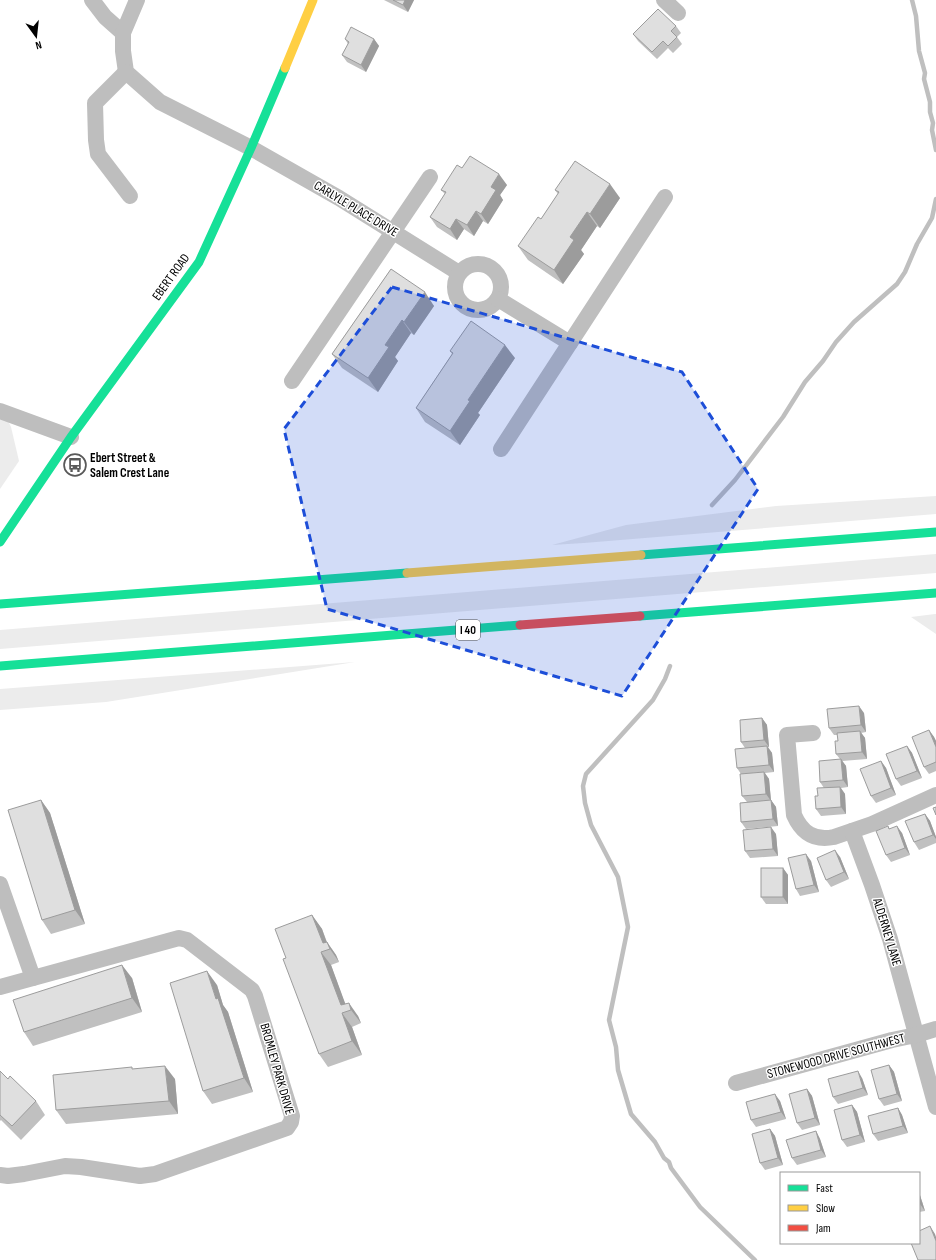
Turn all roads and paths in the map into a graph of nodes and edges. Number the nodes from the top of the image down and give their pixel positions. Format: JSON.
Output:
{"nodes":[{"id":1,"x":92,"y":0,"type":"edge"},
{"id":2,"x":137,"y":0,"type":"edge"},
{"id":3,"x":313,"y":0,"type":"edge"},
{"id":4,"x":664,"y":0,"type":"edge"},
{"id":5,"x":678,"y":12,"type":"dead end"},
{"id":6,"x":124,"y":33,"type":"junction"},
{"id":7,"x":126,"y":72,"type":"junction"},
{"id":8,"x":251,"y":148,"type":"junction"},
{"id":9,"x":430,"y":176,"type":"dead end"},
{"id":10,"x":130,"y":196,"type":"dead end"},
{"id":11,"x":665,"y":197,"type":"dead end"},
{"id":12,"x":393,"y":232,"type":"junction"},
{"id":13,"x":460,"y":273,"type":"junction"},
{"id":14,"x":498,"y":298,"type":"junction"},
{"id":15,"x":570,"y":343,"type":"junction"},
{"id":16,"x":292,"y":381,"type":"dead end"},
{"id":17,"x":0,"y":411,"type":"edge"},
{"id":18,"x":71,"y":437,"type":"junction"},
{"id":19,"x":502,"y":449,"type":"dead end"},
{"id":20,"x":936,"y":532,"type":"edge"},
{"id":21,"x":0,"y":542,"type":"edge"},
{"id":22,"x":936,"y":593,"type":"edge"},
{"id":23,"x":0,"y":604,"type":"edge"},
{"id":24,"x":0,"y":666,"type":"edge"},
{"id":25,"x":813,"y":733,"type":"dead end"},
{"id":26,"x":936,"y":795,"type":"edge"},
{"id":27,"x":852,"y":831,"type":"junction"},
{"id":28,"x":0,"y":884,"type":"edge"},
{"id":29,"x":33,"y":978,"type":"junction"},
{"id":30,"x":0,"y":987,"type":"edge"},
{"id":31,"x":936,"y":1029,"type":"edge"},
{"id":32,"x":916,"y":1035,"type":"junction"},
{"id":33,"x":736,"y":1083,"type":"dead end"},
{"id":34,"x":936,"y":1107,"type":"edge"},
{"id":35,"x":0,"y":1175,"type":"edge"}],
"edges":[{"from":1,"to":6,"type":"street"},
{"from":2,"to":6,"type":"street"},
{"from":3,"to":8,"type":"main road","name":"EBERT ROAD"},
{"from":4,"to":5,"type":"street"},
{"from":6,"to":7,"type":"street"},
{"from":7,"to":8,"type":"street","name":"CARLYLE PLACE DRIVE"},
{"from":7,"to":10,"type":"street"},
{"from":8,"to":12,"type":"street","name":"CARLYLE PLACE DRIVE"},
{"from":8,"to":18,"type":"main road","name":"EBERT ROAD"},
{"from":9,"to":12,"type":"street"},
{"from":11,"to":15,"type":"street"},
{"from":12,"to":13,"type":"street","name":"CARLYLE PLACE DRIVE"},
{"from":12,"to":16,"type":"street"},
{"from":13,"to":14,"type":"street"},
{"from":13,"to":14,"type":"street"},
{"from":14,"to":15,"type":"street"},
{"from":15,"to":19,"type":"street"},
{"from":17,"to":18,"type":"street"},
{"from":18,"to":21,"type":"main road","name":"EBERT ROAD"},
{"from":20,"to":23,"type":"main road"},
{"from":22,"to":24,"type":"main road","number":"I 40"},
{"from":25,"to":27,"type":"street"},
{"from":26,"to":27,"type":"street"},
{"from":27,"to":32,"type":"street","name":"ALDERNEY LANE"},
{"from":28,"to":29,"type":"street"},
{"from":29,"to":30,"type":"street","name":"BROMLEY PARK DRIVE"},
{"from":29,"to":35,"type":"street","name":"BROMLEY PARK DRIVE"},
{"from":31,"to":32,"type":"street","name":"STONEWOOD DRIVE SOUTHWEST"},
{"from":32,"to":33,"type":"street","name":"STONEWOOD DRIVE SOUTHWEST"},
{"from":32,"to":34,"type":"street","name":"ALDERNEY LANE"}]}
